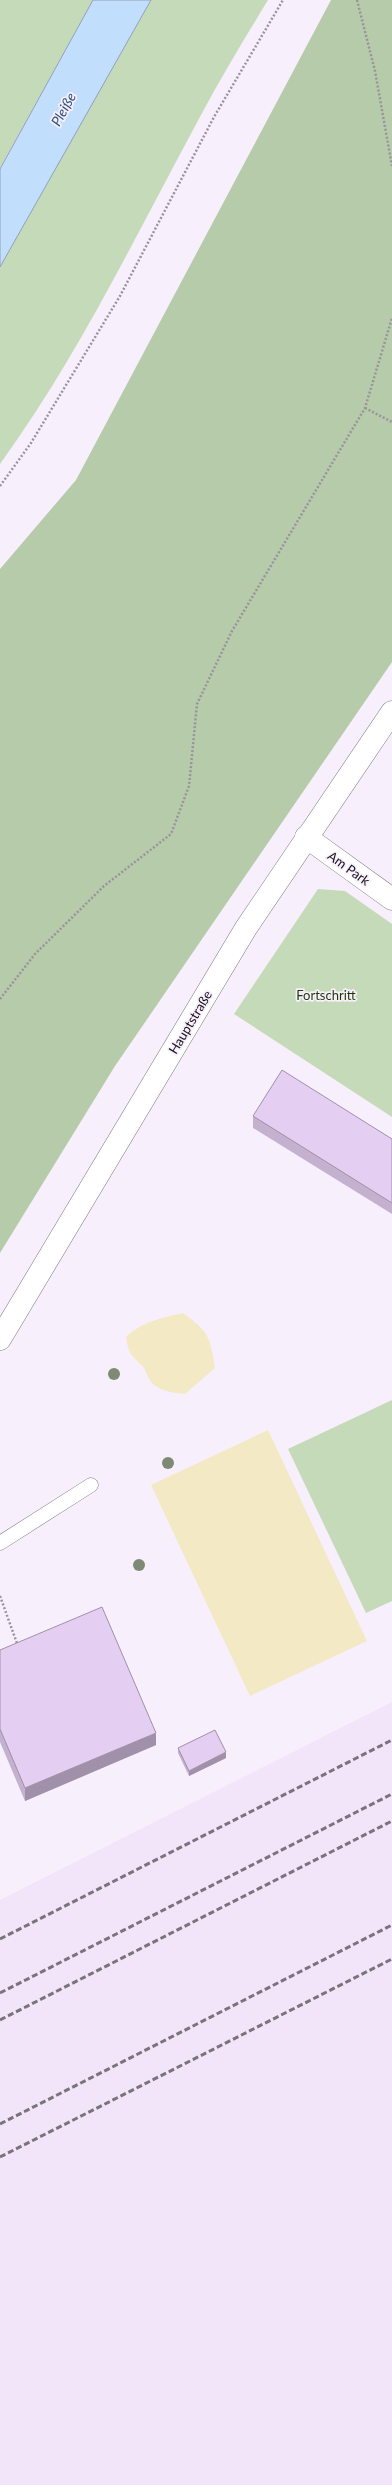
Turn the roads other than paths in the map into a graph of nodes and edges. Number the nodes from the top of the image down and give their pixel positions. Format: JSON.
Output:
{"nodes":[{"id":1,"x":392,"y":712,"type":"edge"},
{"id":2,"x":306,"y":837,"type":"junction"},
{"id":3,"x":392,"y":899,"type":"edge"},
{"id":4,"x":0,"y":1339,"type":"edge"},
{"id":5,"x":91,"y":1484,"type":"dead end"},
{"id":6,"x":0,"y":1543,"type":"edge"}],
"edges":[{"from":1,"to":2,"type":"main road","name":"Hauptstraße"},
{"from":2,"to":3,"type":"main road","name":"Am Park"},
{"from":2,"to":4,"type":"main road","name":"Hauptstraße"},
{"from":5,"to":6,"type":"lane"}]}
